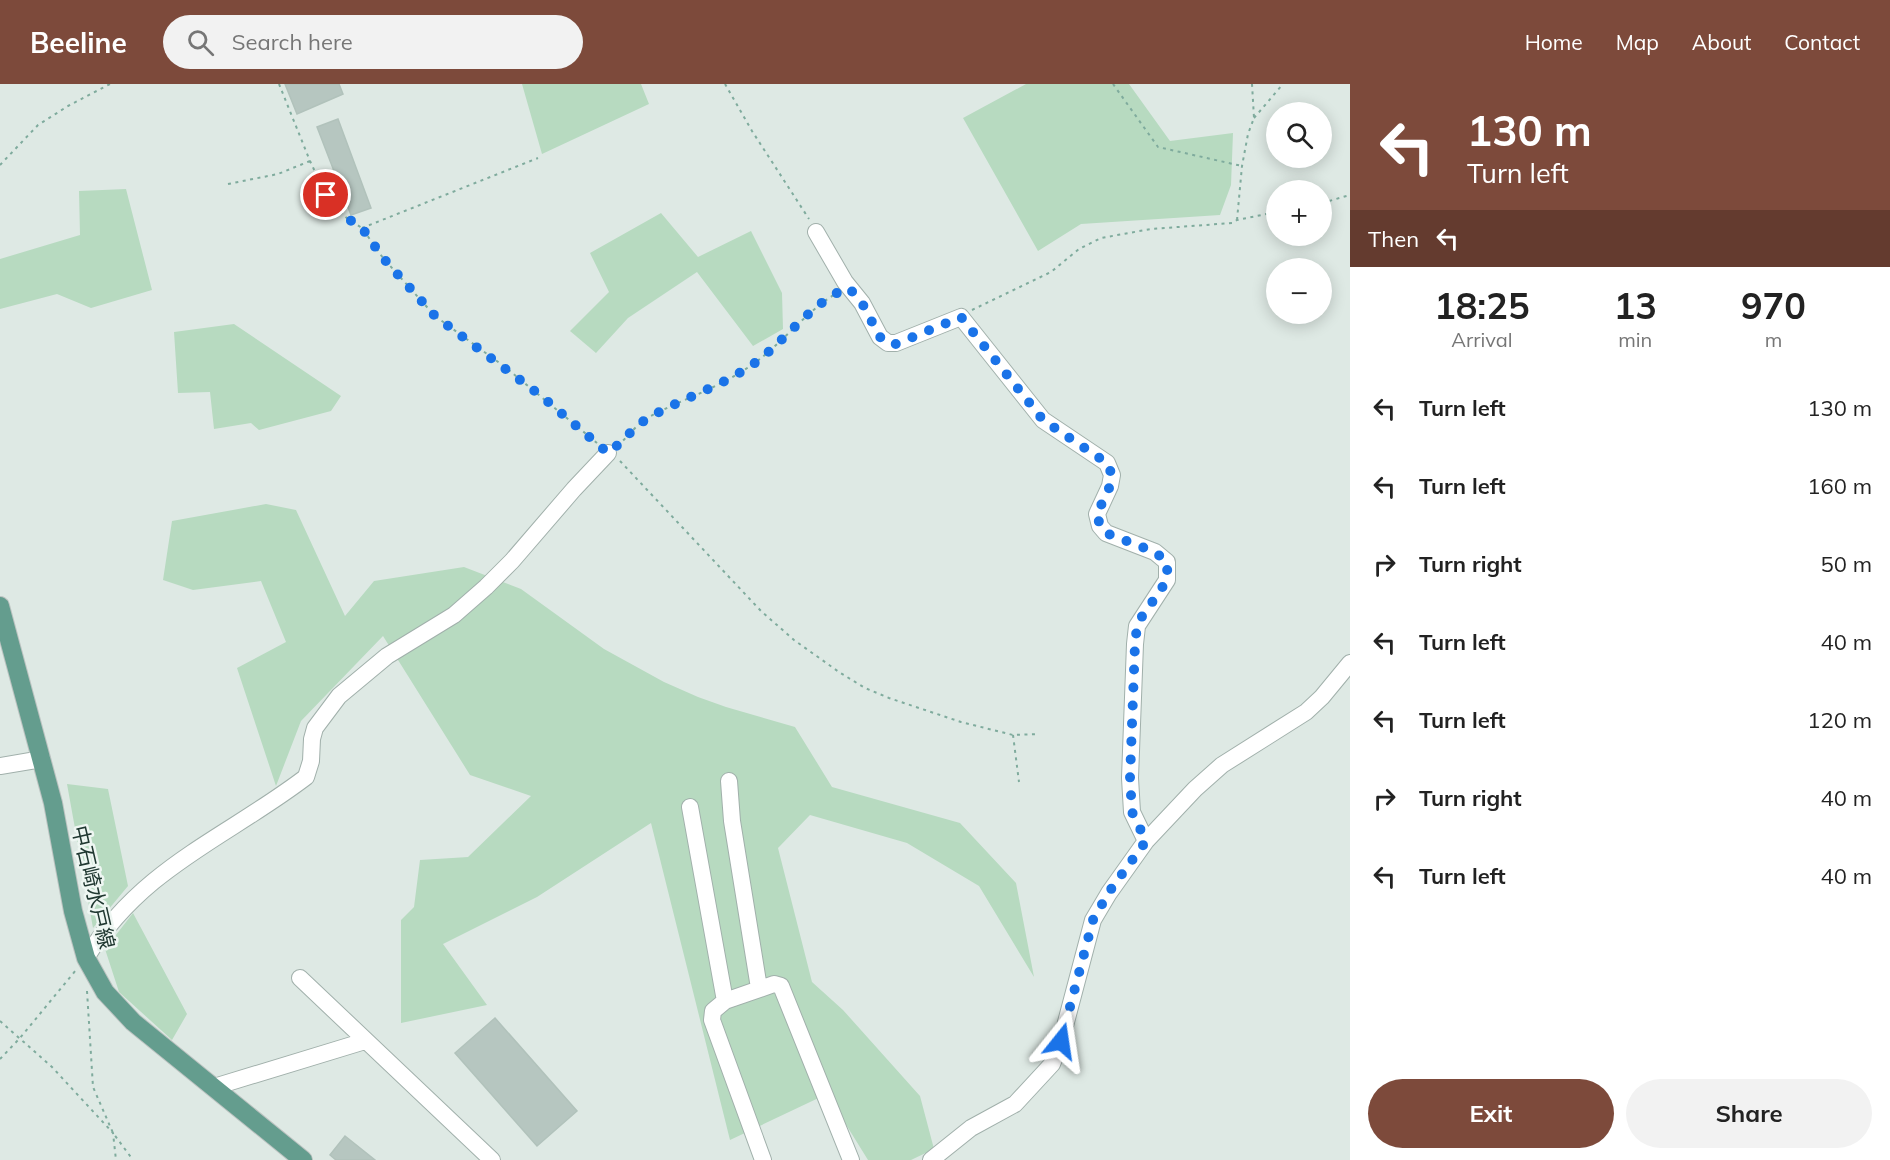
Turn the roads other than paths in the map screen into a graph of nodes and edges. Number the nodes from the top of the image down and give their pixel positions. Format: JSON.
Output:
{"nodes":[{"id":1,"x":816,"y":232,"type":"road end"},
{"id":2,"x":608,"y":453,"type":"road end"},
{"id":3,"x":0,"y":606,"type":"edge"},
{"id":4,"x":1350,"y":663,"type":"edge"},
{"id":5,"x":42,"y":759,"type":"junction"},
{"id":6,"x":0,"y":766,"type":"edge"},
{"id":7,"x":729,"y":781,"type":"dead end"},
{"id":8,"x":690,"y":807,"type":"dead end"},
{"id":9,"x":1146,"y":841,"type":"junction"},
{"id":10,"x":90,"y":965,"type":"junction"},
{"id":11,"x":300,"y":978,"type":"dead end"},
{"id":12,"x":759,"y":988,"type":"junction"},
{"id":13,"x":725,"y":1000,"type":"junction"},
{"id":14,"x":365,"y":1041,"type":"junction"},
{"id":15,"x":214,"y":1087,"type":"junction"},
{"id":16,"x":303,"y":1160,"type":"edge"},
{"id":17,"x":492,"y":1160,"type":"edge"},
{"id":18,"x":763,"y":1160,"type":"edge"},
{"id":19,"x":851,"y":1160,"type":"edge"},
{"id":20,"x":931,"y":1160,"type":"edge"}],
"edges":[{"from":1,"to":9,"type":"street"},
{"from":2,"to":10,"type":"street"},
{"from":3,"to":5,"type":"main road","name":"中石崎水戸線"},
{"from":4,"to":9,"type":"street"},
{"from":5,"to":6,"type":"street"},
{"from":5,"to":10,"type":"main road","name":"中石崎水戸線"},
{"from":7,"to":12,"type":"street"},
{"from":8,"to":13,"type":"street"},
{"from":9,"to":20,"type":"street"},
{"from":10,"to":15,"type":"main road","name":"中石崎水戸線"},
{"from":11,"to":14,"type":"street"},
{"from":12,"to":13,"type":"street"},
{"from":12,"to":19,"type":"street"},
{"from":13,"to":18,"type":"street"},
{"from":14,"to":15,"type":"street"},
{"from":14,"to":17,"type":"street"},
{"from":15,"to":16,"type":"main road","name":"中石崎水戸線"}]}
